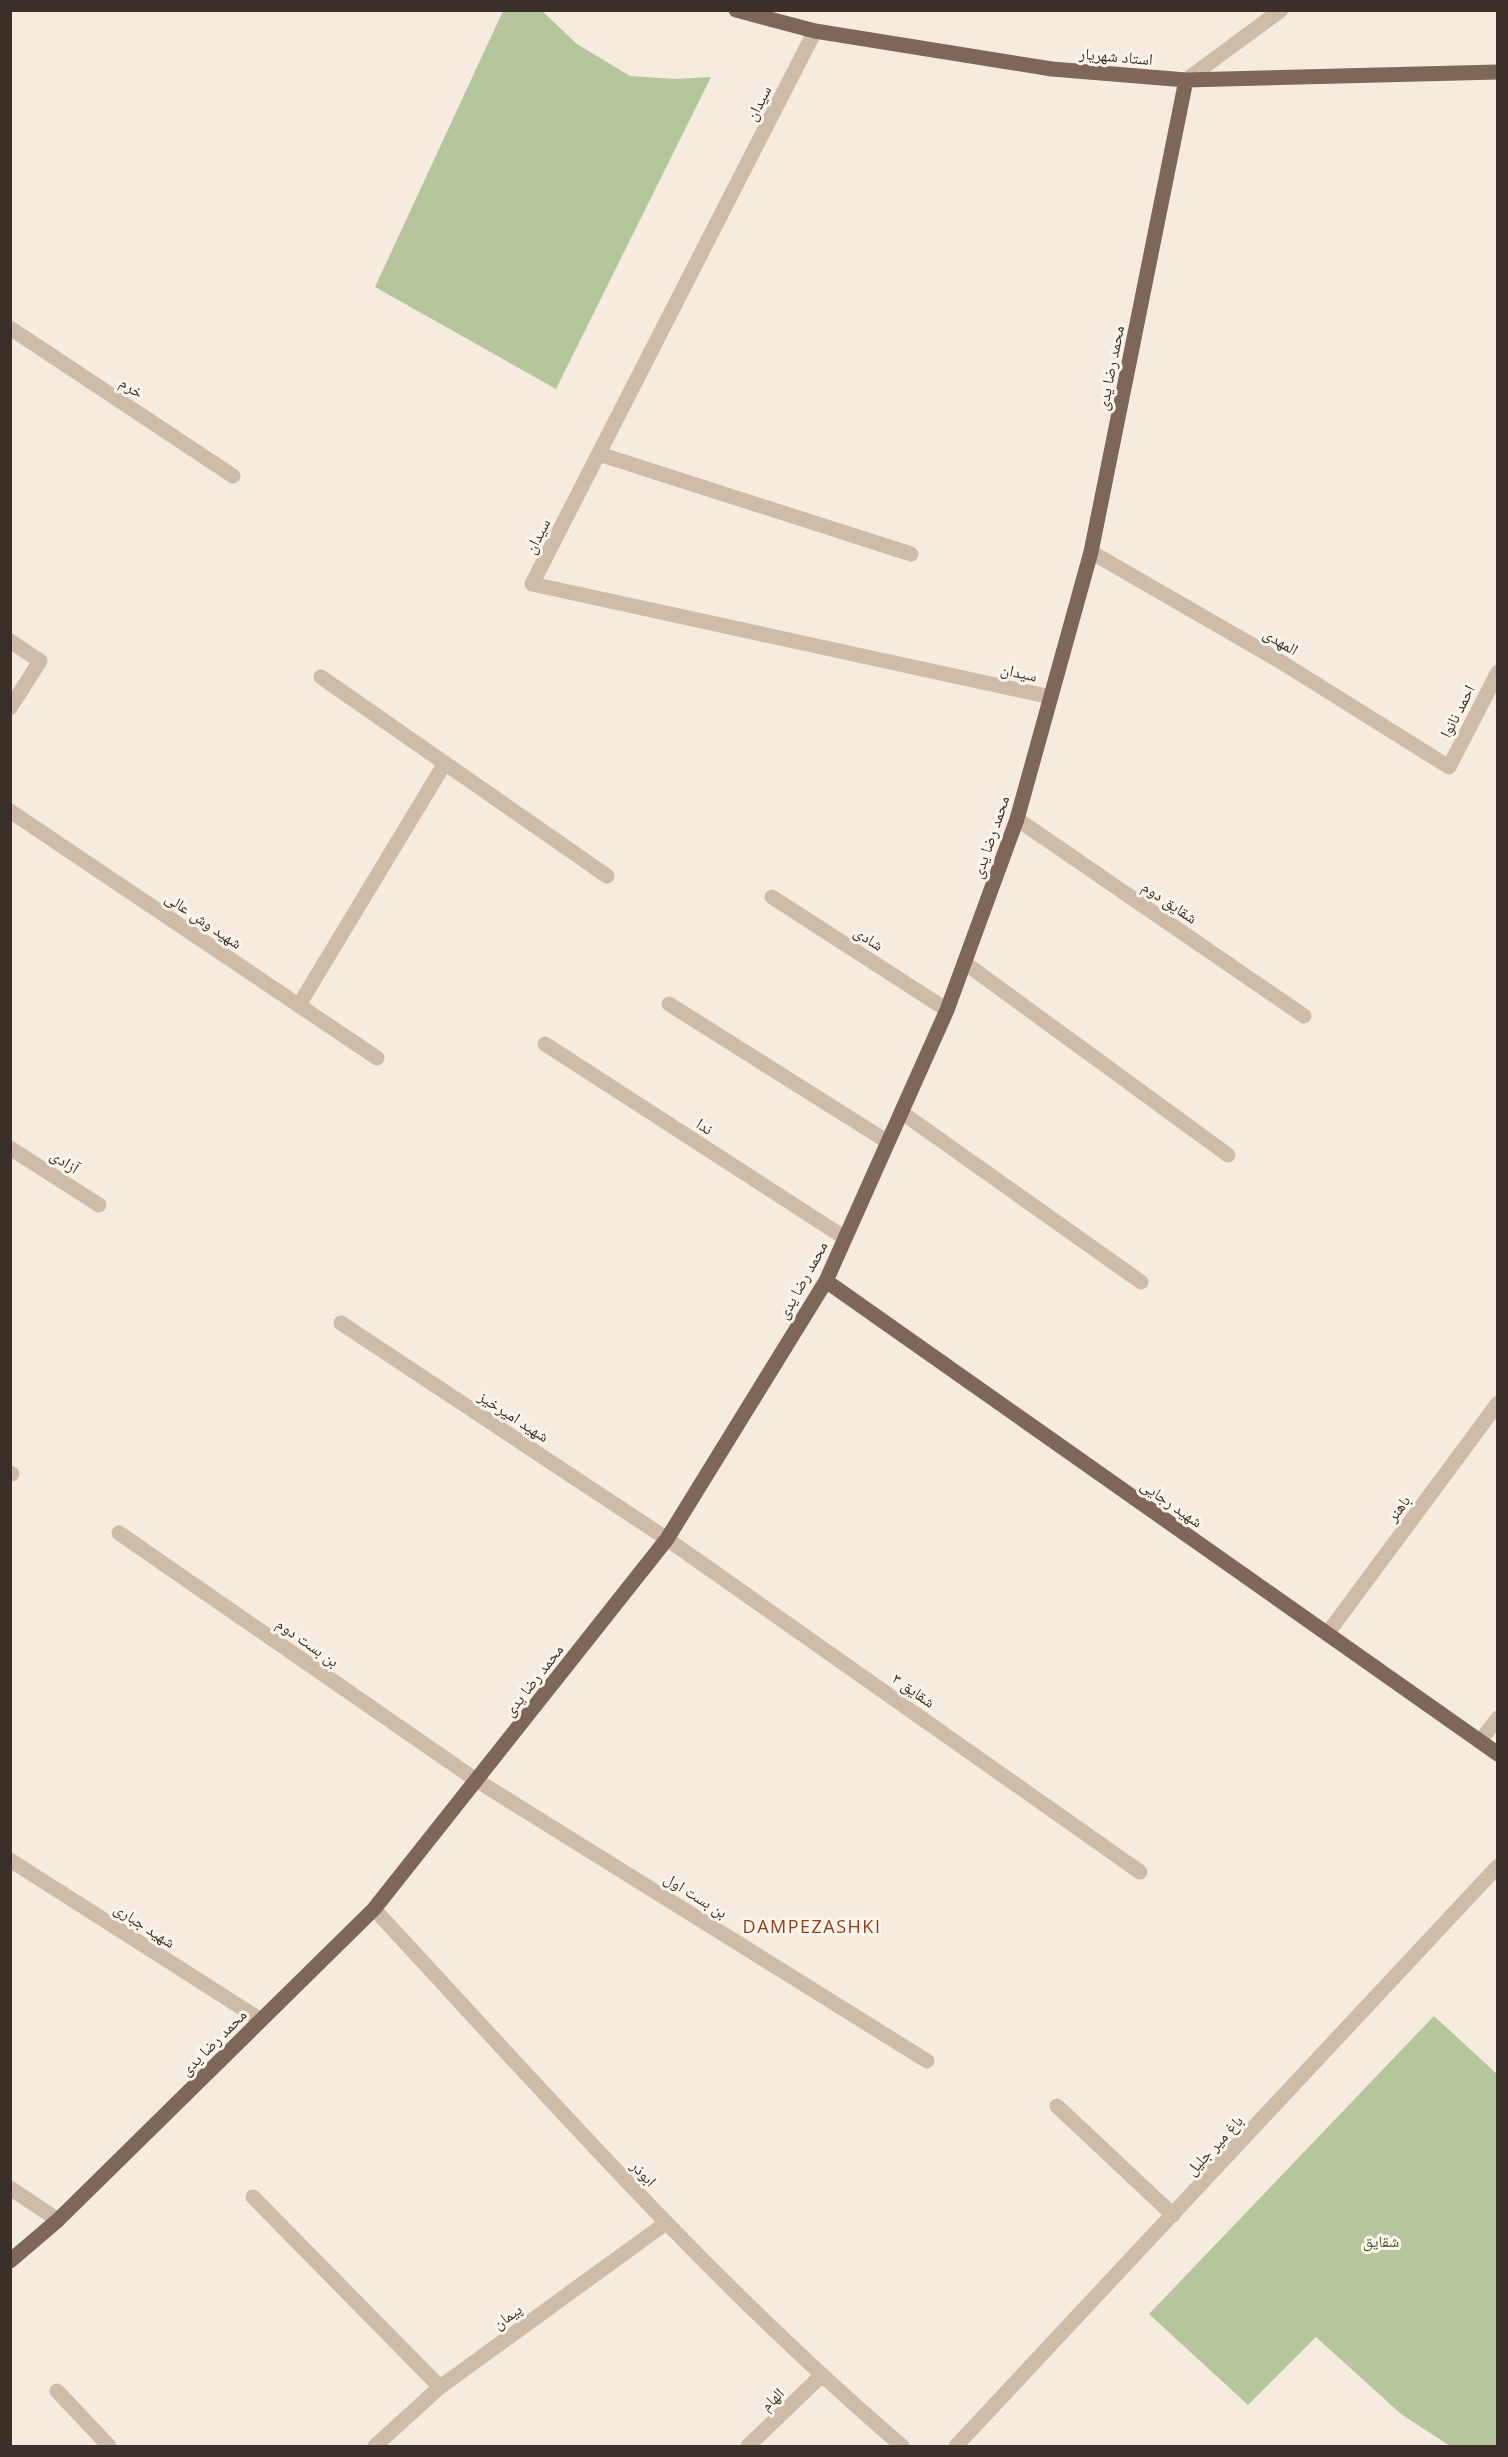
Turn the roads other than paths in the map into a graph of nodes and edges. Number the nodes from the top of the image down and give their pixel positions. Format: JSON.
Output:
{"nodes":[{"id":1,"x":736,"y":10,"type":"edge"},
{"id":2,"x":1281,"y":10,"type":"edge"},
{"id":3,"x":815,"y":31,"type":"junction"},
{"id":4,"x":1497,"y":72,"type":"edge"},
{"id":5,"x":1186,"y":80,"type":"junction"},
{"id":6,"x":10,"y":328,"type":"edge"},
{"id":7,"x":598,"y":454,"type":"junction"},
{"id":8,"x":233,"y":476,"type":"dead end"},
{"id":9,"x":1091,"y":552,"type":"junction"},
{"id":10,"x":911,"y":554,"type":"dead end"},
{"id":11,"x":10,"y":641,"type":"edge"},
{"id":12,"x":1497,"y":672,"type":"edge"},
{"id":13,"x":321,"y":677,"type":"dead end"},
{"id":14,"x":1051,"y":697,"type":"junction"},
{"id":15,"x":10,"y":708,"type":"edge"},
{"id":16,"x":445,"y":763,"type":"junction"},
{"id":17,"x":1449,"y":767,"type":"joint"},
{"id":18,"x":10,"y":811,"type":"edge"},
{"id":19,"x":1017,"y":819,"type":"junction"},
{"id":20,"x":607,"y":876,"type":"dead end"},
{"id":21,"x":772,"y":897,"type":"dead end"},
{"id":22,"x":965,"y":963,"type":"junction"},
{"id":23,"x":669,"y":1004,"type":"dead end"},
{"id":24,"x":299,"y":1005,"type":"junction"},
{"id":25,"x":947,"y":1010,"type":"junction"},
{"id":26,"x":1304,"y":1016,"type":"dead end"},
{"id":27,"x":544,"y":1044,"type":"dead end"},
{"id":28,"x":377,"y":1058,"type":"dead end"},
{"id":29,"x":902,"y":1112,"type":"junction"},
{"id":30,"x":888,"y":1142,"type":"junction"},
{"id":31,"x":10,"y":1148,"type":"edge"},
{"id":32,"x":1228,"y":1155,"type":"dead end"},
{"id":33,"x":99,"y":1205,"type":"dead end"},
{"id":34,"x":845,"y":1238,"type":"junction"},
{"id":35,"x":826,"y":1281,"type":"junction"},
{"id":36,"x":1141,"y":1282,"type":"dead end"},
{"id":37,"x":341,"y":1323,"type":"dead end"},
{"id":38,"x":1497,"y":1403,"type":"edge"},
{"id":39,"x":119,"y":1533,"type":"dead end"},
{"id":40,"x":668,"y":1539,"type":"junction"},
{"id":41,"x":1327,"y":1634,"type":"junction"},
{"id":42,"x":1497,"y":1718,"type":"edge"},
{"id":43,"x":1480,"y":1742,"type":"junction"},
{"id":44,"x":1497,"y":1754,"type":"edge"},
{"id":45,"x":476,"y":1780,"type":"junction"},
{"id":46,"x":10,"y":1860,"type":"edge"},
{"id":47,"x":1497,"y":1866,"type":"edge"},
{"id":48,"x":1140,"y":1872,"type":"dead end"},
{"id":49,"x":374,"y":1909,"type":"junction"},
{"id":50,"x":261,"y":2020,"type":"junction"},
{"id":51,"x":927,"y":2061,"type":"dead end"},
{"id":52,"x":1056,"y":2106,"type":"dead end"},
{"id":53,"x":10,"y":2188,"type":"edge"},
{"id":54,"x":253,"y":2197,"type":"dead end"},
{"id":55,"x":1173,"y":2215,"type":"junction"},
{"id":56,"x":58,"y":2220,"type":"junction"},
{"id":57,"x":666,"y":2223,"type":"junction"},
{"id":58,"x":10,"y":2261,"type":"edge"},
{"id":59,"x":820,"y":2377,"type":"junction"},
{"id":60,"x":440,"y":2387,"type":"junction"},
{"id":61,"x":57,"y":2391,"type":"dead end"},
{"id":62,"x":109,"y":2446,"type":"edge"},
{"id":63,"x":375,"y":2446,"type":"edge"},
{"id":64,"x":748,"y":2446,"type":"edge"},
{"id":65,"x":902,"y":2446,"type":"edge"},
{"id":66,"x":956,"y":2446,"type":"edge"}],
"edges":[{"from":1,"to":3,"type":"main road","name":"استاد شهریار"},
{"from":2,"to":5,"type":"street"},
{"from":3,"to":5,"type":"main road","name":"استاد شهریار"},
{"from":3,"to":7,"type":"street","name":"سیدان"},
{"from":4,"to":5,"type":"main road","name":"استاد شهریار"},
{"from":5,"to":9,"type":"main road","name":"محمد رضا یدی"},
{"from":6,"to":8,"type":"street","name":"خرم"},
{"from":7,"to":10,"type":"street"},
{"from":7,"to":14,"type":"street","name":"سیدان"},
{"from":9,"to":14,"type":"main road","name":"محمد رضا یدی"},
{"from":9,"to":17,"type":"street","name":"المهدی"},
{"from":11,"to":15,"type":"street"},
{"from":12,"to":17,"type":"street","name":"احمد نانوا"},
{"from":13,"to":16,"type":"street"},
{"from":14,"to":19,"type":"main road","name":"محمد رضا یدی"},
{"from":16,"to":20,"type":"street"},
{"from":16,"to":24,"type":"street"},
{"from":18,"to":24,"type":"street","name":"شهید وش عالی"},
{"from":19,"to":22,"type":"main road","name":"محمد رضا یدی"},
{"from":19,"to":26,"type":"street","name":"شقایق دوم"},
{"from":21,"to":25,"type":"street","name":"شادی"},
{"from":22,"to":25,"type":"main road","name":"محمد رضا یدی"},
{"from":22,"to":32,"type":"street"},
{"from":23,"to":30,"type":"street"},
{"from":24,"to":28,"type":"street","name":"شهید وش عالی"},
{"from":25,"to":29,"type":"main road","name":"محمد رضا یدی"},
{"from":27,"to":34,"type":"street","name":"ندا"},
{"from":29,"to":30,"type":"main road","name":"محمد رضا یدی"},
{"from":29,"to":36,"type":"street"},
{"from":30,"to":34,"type":"main road","name":"محمد رضا یدی"},
{"from":31,"to":33,"type":"street","name":"آزادی"},
{"from":34,"to":35,"type":"main road","name":"محمد رضا یدی"},
{"from":35,"to":40,"type":"main road","name":"محمد رضا یدی"},
{"from":35,"to":41,"type":"main road","name":"شهید رجایی"},
{"from":37,"to":40,"type":"street","name":"شهید امیرخیز"},
{"from":38,"to":41,"type":"street","name":"باهنر"},
{"from":39,"to":45,"type":"street","name":"بن بست دوم"},
{"from":40,"to":45,"type":"main road","name":"محمد رضا یدی"},
{"from":40,"to":48,"type":"street","name":"شقایق ۳"},
{"from":41,"to":43,"type":"main road","name":"شهید رجایی"},
{"from":42,"to":43,"type":"street"},
{"from":43,"to":44,"type":"main road","name":"شهید رجایی"},
{"from":45,"to":49,"type":"main road","name":"محمد رضا یدی"},
{"from":45,"to":51,"type":"street","name":"بن بست اول"},
{"from":46,"to":50,"type":"street","name":"شهید جباری"},
{"from":47,"to":55,"type":"street","name":"باغ میر جلیل"},
{"from":49,"to":50,"type":"main road","name":"محمد رضا یدی"},
{"from":49,"to":57,"type":"street","name":"ابوذر"},
{"from":50,"to":56,"type":"main road","name":"محمد رضا یدی"},
{"from":52,"to":55,"type":"street"},
{"from":53,"to":56,"type":"street"},
{"from":54,"to":60,"type":"street"},
{"from":55,"to":66,"type":"street","name":"باغ میر جلیل"},
{"from":56,"to":58,"type":"main road","name":"محمد رضا یدی"},
{"from":57,"to":59,"type":"street","name":"ابوذر"},
{"from":57,"to":60,"type":"street","name":"پیمان"},
{"from":59,"to":64,"type":"street","name":"الهام"},
{"from":59,"to":65,"type":"street","name":"ابوذر"},
{"from":60,"to":63,"type":"street","name":"پیمان"},
{"from":61,"to":62,"type":"street"}]}
